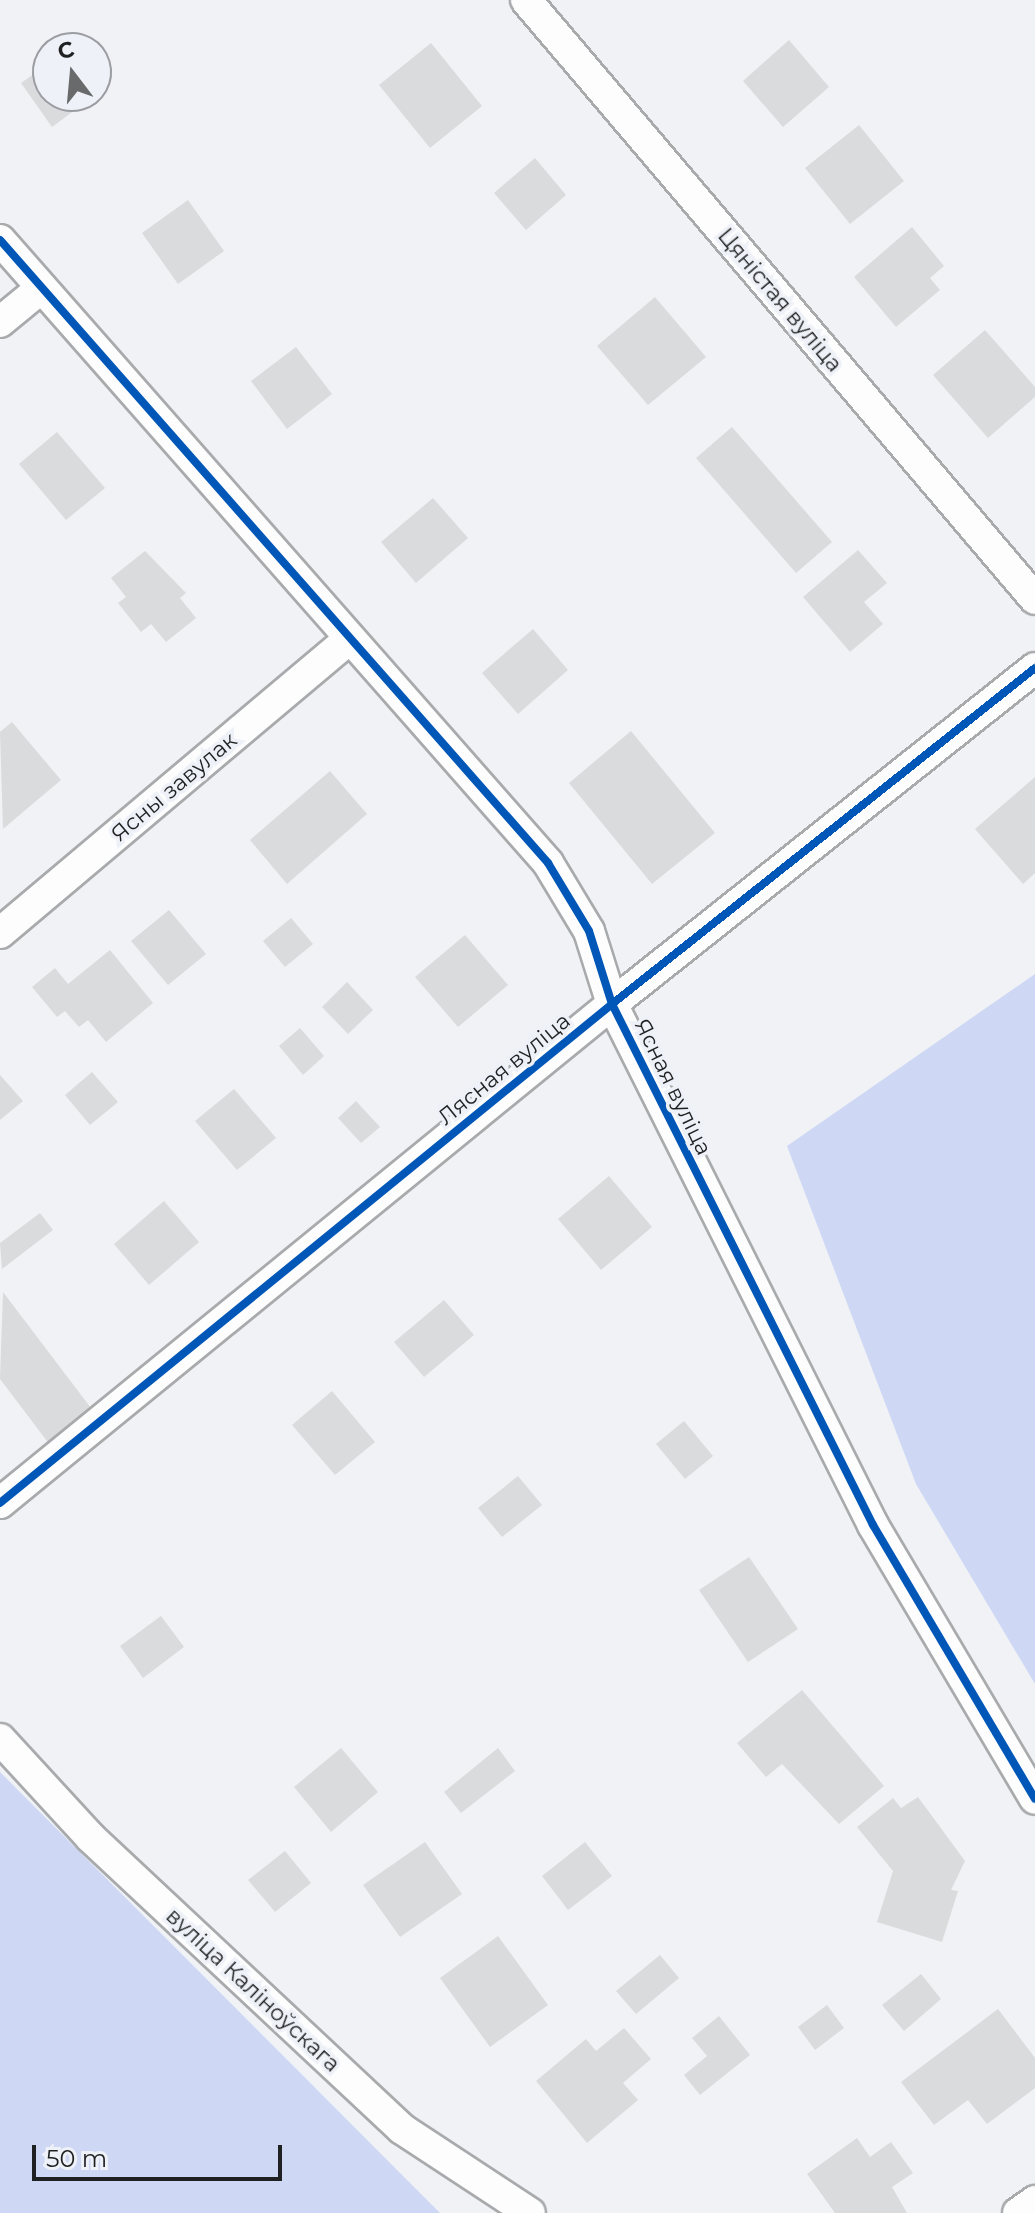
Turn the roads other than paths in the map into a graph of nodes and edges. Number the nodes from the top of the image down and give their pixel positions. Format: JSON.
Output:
{"nodes":[{"id":1,"x":526,"y":0,"type":"edge"},
{"id":2,"x":0,"y":240,"type":"edge"},
{"id":3,"x":39,"y":290,"type":"junction"},
{"id":4,"x":0,"y":322,"type":"edge"},
{"id":5,"x":1035,"y":599,"type":"edge"},
{"id":6,"x":348,"y":640,"type":"junction"},
{"id":7,"x":1035,"y":668,"type":"edge"},
{"id":8,"x":0,"y":933,"type":"edge"},
{"id":9,"x":612,"y":1004,"type":"junction"},
{"id":10,"x":0,"y":1503,"type":"edge"},
{"id":11,"x":0,"y":1739,"type":"edge"},
{"id":12,"x":1035,"y":1799,"type":"edge"},
{"id":13,"x":1035,"y":2201,"type":"edge"},
{"id":14,"x":530,"y":2213,"type":"edge"},
{"id":15,"x":1018,"y":2213,"type":"edge"}],
"edges":[{"from":1,"to":5,"type":"street","name":"Цяністая вуліца"},
{"from":2,"to":3,"type":"street","name":"Ясная вуліца"},
{"from":3,"to":4,"type":"street"},
{"from":3,"to":6,"type":"street","name":"Ясная вуліца"},
{"from":6,"to":8,"type":"street","name":"Ясны завулак"},
{"from":6,"to":9,"type":"street","name":"Ясная вуліца"},
{"from":7,"to":9,"type":"street","name":"Лясная вуліца"},
{"from":9,"to":10,"type":"street","name":"Лясная вуліца"},
{"from":9,"to":12,"type":"street","name":"Ясная вуліца"},
{"from":11,"to":14,"type":"street","name":"вуліца Каліноўскага"},
{"from":13,"to":15,"type":"street"}]}
